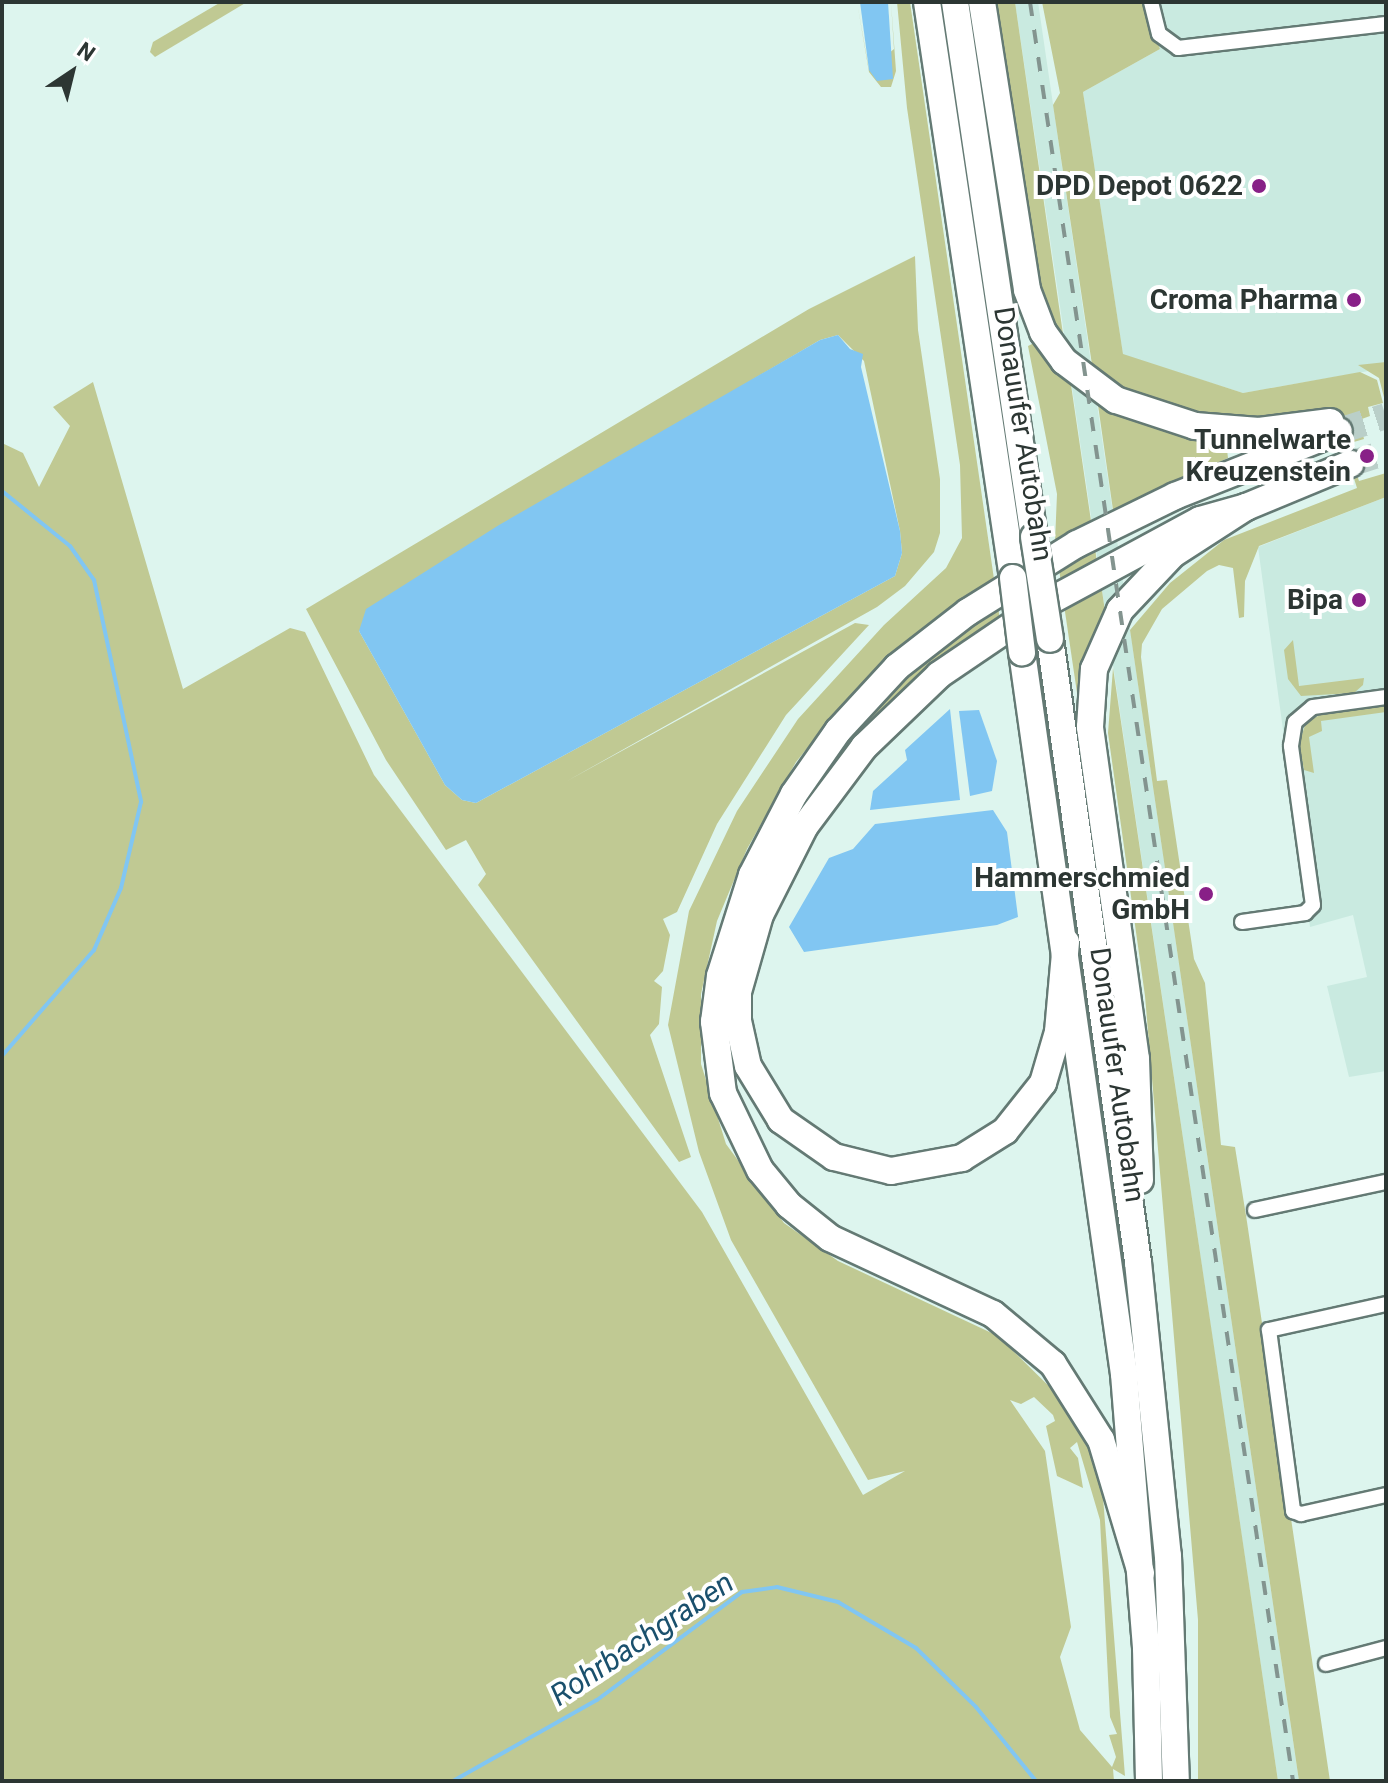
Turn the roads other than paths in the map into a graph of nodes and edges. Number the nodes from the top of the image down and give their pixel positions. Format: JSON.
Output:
{"nodes":[{"id":1,"x":927,"y":2,"type":"edge"},
{"id":2,"x":955,"y":2,"type":"edge"},
{"id":3,"x":982,"y":2,"type":"edge"},
{"id":4,"x":1151,"y":2,"type":"edge"},
{"id":5,"x":1386,"y":24,"type":"edge"},
{"id":6,"x":1350,"y":464,"type":"tunnel mouth"},
{"id":7,"x":1246,"y":507,"type":"junction"},
{"id":8,"x":1386,"y":697,"type":"edge"},
{"id":9,"x":1242,"y":922,"type":"dead end"},
{"id":10,"x":1066,"y":942,"type":"junction"},
{"id":11,"x":1386,"y":1182,"type":"edge"},
{"id":12,"x":1255,"y":1210,"type":"dead end"},
{"id":13,"x":1138,"y":1262,"type":"junction"},
{"id":14,"x":1386,"y":1304,"type":"edge"},
{"id":15,"x":1386,"y":1495,"type":"edge"},
{"id":16,"x":1141,"y":1573,"type":"junction"},
{"id":17,"x":1386,"y":1648,"type":"edge"},
{"id":18,"x":1326,"y":1664,"type":"dead end"},
{"id":19,"x":1149,"y":1781,"type":"edge"},
{"id":20,"x":1176,"y":1781,"type":"edge"}],
"edges":[{"from":1,"to":10,"type":"highway","name":"Donauufer Autobahn","bridge":true},
{"from":2,"to":13,"type":"highway","name":"Donauufer Autobahn","bridge":true},
{"from":3,"to":16,"type":"highway"},
{"from":4,"to":5,"type":"street"},
{"from":6,"to":7,"type":"highway"},
{"from":7,"to":10,"type":"highway"},
{"from":7,"to":13,"type":"highway"},
{"from":8,"to":9,"type":"street"},
{"from":10,"to":16,"type":"highway","name":"Donauufer Autobahn"},
{"from":11,"to":12,"type":"street"},
{"from":13,"to":20,"type":"highway","name":"Donauufer Autobahn"},
{"from":14,"to":15,"type":"street"},
{"from":16,"to":19,"type":"highway","name":"Donauufer Autobahn"},
{"from":17,"to":18,"type":"street"}]}
